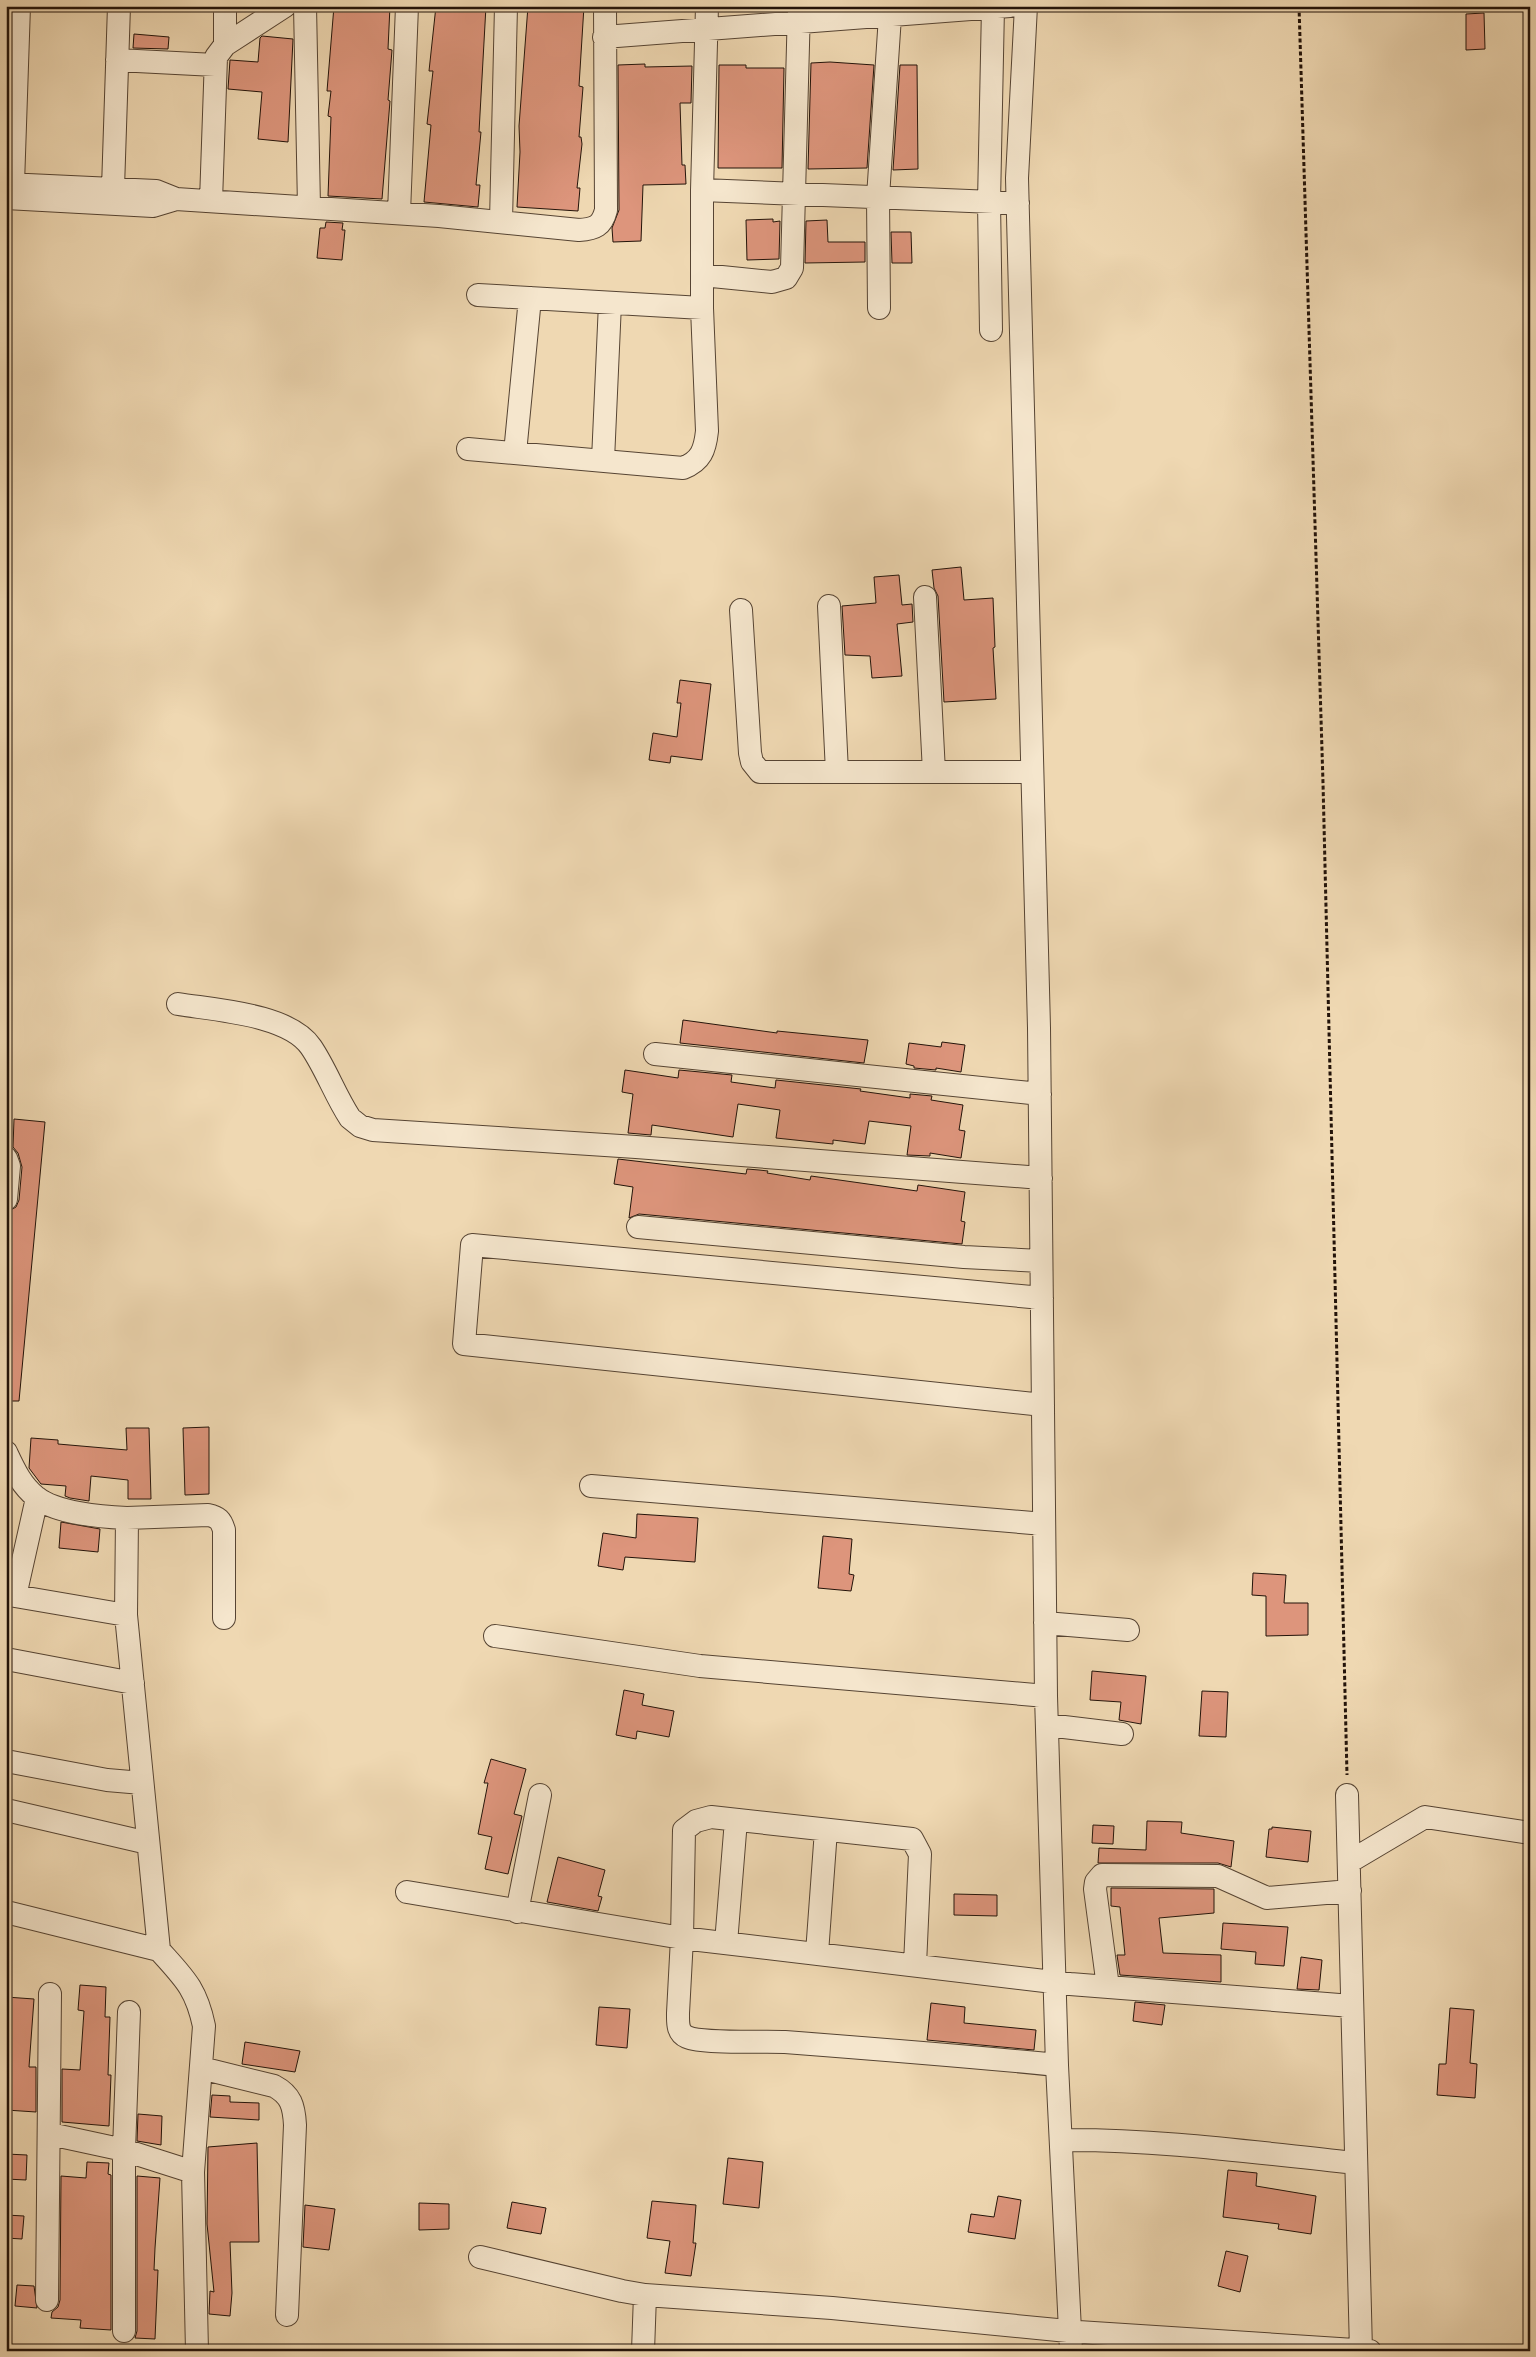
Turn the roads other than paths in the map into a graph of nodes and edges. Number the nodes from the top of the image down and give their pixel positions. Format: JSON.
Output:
{"nodes":[{"id":1,"x":19,"y":6,"type":"edge"},
{"id":2,"x":119,"y":6,"type":"edge"},
{"id":3,"x":225,"y":6,"type":"edge"},
{"id":4,"x":285,"y":6,"type":"edge"},
{"id":5,"x":305,"y":6,"type":"edge"},
{"id":6,"x":407,"y":6,"type":"edge"},
{"id":7,"x":506,"y":6,"type":"edge"},
{"id":8,"x":605,"y":6,"type":"edge"},
{"id":9,"x":707,"y":6,"type":"edge"},
{"id":10,"x":1026,"y":6,"type":"edge"},
{"id":11,"x":1002,"y":7,"type":"edge"},
{"id":12,"x":799,"y":14,"type":"edge"},
{"id":13,"x":890,"y":16,"type":"junction"},
{"id":14,"x":705,"y":29,"type":"junction"},
{"id":15,"x":604,"y":37,"type":"junction"},
{"id":16,"x":220,"y":55,"type":"junction"},
{"id":17,"x":118,"y":60,"type":"junction"},
{"id":18,"x":113,"y":188,"type":"junction"},
{"id":19,"x":8,"y":189,"type":"edge"},
{"id":20,"x":702,"y":190,"type":"junction"},
{"id":21,"x":795,"y":194,"type":"junction"},
{"id":22,"x":878,"y":197,"type":"junction"},
{"id":23,"x":176,"y":199,"type":"junction"},
{"id":24,"x":211,"y":201,"type":"junction"},
{"id":25,"x":989,"y":202,"type":"junction"},
{"id":26,"x":1018,"y":204,"type":"junction"},
{"id":27,"x":309,"y":207,"type":"junction"},
{"id":28,"x":399,"y":213,"type":"junction"},
{"id":29,"x":501,"y":221,"type":"junction"},
{"id":30,"x":702,"y":275,"type":"junction"},
{"id":31,"x":478,"y":295,"type":"dead end"},
{"id":32,"x":530,"y":298,"type":"junction"},
{"id":33,"x":610,"y":303,"type":"junction"},
{"id":34,"x":702,"y":308,"type":"junction"},
{"id":35,"x":879,"y":308,"type":"dead end"},
{"id":36,"x":991,"y":330,"type":"dead end"},
{"id":37,"x":468,"y":449,"type":"dead end"},
{"id":38,"x":516,"y":453,"type":"junction"},
{"id":39,"x":603,"y":460,"type":"junction"},
{"id":40,"x":925,"y":597,"type":"dead end"},
{"id":41,"x":829,"y":606,"type":"dead end"},
{"id":42,"x":741,"y":610,"type":"dead end"},
{"id":43,"x":837,"y":772,"type":"junction"},
{"id":44,"x":934,"y":772,"type":"junction"},
{"id":45,"x":1032,"y":772,"type":"junction"},
{"id":46,"x":178,"y":1004,"type":"dead end"},
{"id":47,"x":655,"y":1054,"type":"dead end"},
{"id":48,"x":1040,"y":1094,"type":"junction"},
{"id":49,"x":6,"y":1158,"type":"edge"},
{"id":50,"x":1041,"y":1178,"type":"junction"},
{"id":51,"x":6,"y":1198,"type":"edge"},
{"id":52,"x":638,"y":1227,"type":"dead end"},
{"id":53,"x":1041,"y":1261,"type":"junction"},
{"id":54,"x":1042,"y":1298,"type":"junction"},
{"id":55,"x":1043,"y":1405,"type":"junction"},
{"id":56,"x":6,"y":1452,"type":"edge"},
{"id":57,"x":591,"y":1486,"type":"dead end"},
{"id":58,"x":37,"y":1498,"type":"junction"},
{"id":59,"x":126,"y":1518,"type":"junction"},
{"id":60,"x":1044,"y":1524,"type":"junction"},
{"id":61,"x":126,"y":1615,"type":"junction"},
{"id":62,"x":224,"y":1618,"type":"dead end"},
{"id":63,"x":1052,"y":1623,"type":"junction"},
{"id":64,"x":1128,"y":1630,"type":"dead end"},
{"id":65,"x":494,"y":1636,"type":"dead end"},
{"id":66,"x":6,"y":1659,"type":"edge"},
{"id":67,"x":133,"y":1683,"type":"junction"},
{"id":68,"x":1046,"y":1696,"type":"junction"},
{"id":69,"x":1055,"y":1727,"type":"junction"},
{"id":70,"x":1114,"y":1733,"type":"dead end"},
{"id":71,"x":6,"y":1761,"type":"edge"},
{"id":72,"x":142,"y":1783,"type":"junction"},
{"id":73,"x":1347,"y":1794,"type":"road end"},
{"id":74,"x":540,"y":1795,"type":"dead end"},
{"id":75,"x":6,"y":1810,"type":"edge"},
{"id":76,"x":736,"y":1820,"type":"junction"},
{"id":77,"x":826,"y":1830,"type":"junction"},
{"id":78,"x":1530,"y":1833,"type":"edge"},
{"id":79,"x":148,"y":1843,"type":"junction"},
{"id":80,"x":1349,"y":1862,"type":"junction"},
{"id":81,"x":1350,"y":1891,"type":"junction"},
{"id":82,"x":407,"y":1892,"type":"dead end"},
{"id":83,"x":6,"y":1912,"type":"edge"},
{"id":84,"x":517,"y":1912,"type":"junction"},
{"id":85,"x":682,"y":1938,"type":"junction"},
{"id":86,"x":726,"y":1943,"type":"junction"},
{"id":87,"x":159,"y":1950,"type":"junction"},
{"id":88,"x":817,"y":1953,"type":"junction"},
{"id":89,"x":915,"y":1965,"type":"junction"},
{"id":90,"x":1062,"y":1982,"type":"junction"},
{"id":91,"x":1101,"y":1986,"type":"junction"},
{"id":92,"x":50,"y":1994,"type":"dead end"},
{"id":93,"x":1352,"y":2006,"type":"junction"},
{"id":94,"x":129,"y":2012,"type":"dead end"},
{"id":95,"x":1058,"y":2065,"type":"junction"},
{"id":96,"x":201,"y":2068,"type":"junction"},
{"id":97,"x":50,"y":2134,"type":"junction"},
{"id":98,"x":1066,"y":2140,"type":"junction"},
{"id":99,"x":124,"y":2150,"type":"junction"},
{"id":100,"x":1356,"y":2163,"type":"junction"},
{"id":101,"x":193,"y":2172,"type":"junction"},
{"id":102,"x":480,"y":2257,"type":"dead end"},
{"id":103,"x":646,"y":2295,"type":"junction"},
{"id":104,"x":46,"y":2300,"type":"dead end"},
{"id":105,"x":287,"y":2315,"type":"dead end"},
{"id":106,"x":124,"y":2331,"type":"dead end"},
{"id":107,"x":1073,"y":2338,"type":"edge"},
{"id":108,"x":1364,"y":2350,"type":"edge"},
{"id":109,"x":197,"y":2351,"type":"edge"},
{"id":110,"x":643,"y":2351,"type":"edge"}],
"edges":[{"from":1,"to":19,"type":"street"},
{"from":2,"to":17,"type":"street"},
{"from":3,"to":16,"type":"street"},
{"from":4,"to":16,"type":"street"},
{"from":5,"to":27,"type":"street"},
{"from":6,"to":28,"type":"street"},
{"from":7,"to":29,"type":"street"},
{"from":8,"to":15,"type":"street"},
{"from":9,"to":14,"type":"street"},
{"from":10,"to":26,"type":"street"},
{"from":11,"to":13,"type":"street"},
{"from":11,"to":25,"type":"street"},
{"from":12,"to":13,"type":"street"},
{"from":12,"to":14,"type":"street"},
{"from":12,"to":21,"type":"street"},
{"from":13,"to":22,"type":"street"},
{"from":14,"to":15,"type":"street"},
{"from":14,"to":20,"type":"street"},
{"from":15,"to":29,"type":"street"},
{"from":16,"to":17,"type":"street"},
{"from":16,"to":24,"type":"street"},
{"from":17,"to":18,"type":"street"},
{"from":18,"to":19,"type":"street"},
{"from":18,"to":23,"type":"street"},
{"from":19,"to":23,"type":"street"},
{"from":20,"to":21,"type":"street"},
{"from":20,"to":30,"type":"street"},
{"from":21,"to":22,"type":"street"},
{"from":21,"to":30,"type":"street"},
{"from":22,"to":25,"type":"street"},
{"from":22,"to":35,"type":"street"},
{"from":23,"to":24,"type":"street"},
{"from":24,"to":27,"type":"street"},
{"from":25,"to":26,"type":"street"},
{"from":25,"to":36,"type":"street"},
{"from":26,"to":45,"type":"street"},
{"from":27,"to":28,"type":"street"},
{"from":28,"to":29,"type":"street"},
{"from":30,"to":34,"type":"street"},
{"from":31,"to":32,"type":"street"},
{"from":32,"to":33,"type":"street"},
{"from":32,"to":38,"type":"street"},
{"from":33,"to":34,"type":"street"},
{"from":33,"to":39,"type":"street"},
{"from":34,"to":39,"type":"street"},
{"from":37,"to":38,"type":"street"},
{"from":38,"to":39,"type":"street"},
{"from":40,"to":44,"type":"street"},
{"from":41,"to":43,"type":"street"},
{"from":42,"to":43,"type":"street"},
{"from":43,"to":44,"type":"street"},
{"from":44,"to":45,"type":"street"},
{"from":45,"to":48,"type":"street"},
{"from":46,"to":50,"type":"street"},
{"from":47,"to":48,"type":"street"},
{"from":48,"to":50,"type":"street"},
{"from":49,"to":51,"type":"street"},
{"from":50,"to":53,"type":"street"},
{"from":52,"to":53,"type":"street"},
{"from":53,"to":54,"type":"street"},
{"from":54,"to":55,"type":"street"},
{"from":54,"to":55,"type":"street"},
{"from":55,"to":60,"type":"street"},
{"from":56,"to":58,"type":"street"},
{"from":57,"to":60,"type":"street"},
{"from":58,"to":59,"type":"street"},
{"from":58,"to":61,"type":"street"},
{"from":59,"to":61,"type":"street"},
{"from":59,"to":62,"type":"street"},
{"from":60,"to":63,"type":"street"},
{"from":61,"to":67,"type":"street"},
{"from":63,"to":64,"type":"street"},
{"from":63,"to":68,"type":"street"},
{"from":65,"to":68,"type":"street"},
{"from":66,"to":67,"type":"street"},
{"from":67,"to":72,"type":"street"},
{"from":68,"to":69,"type":"street"},
{"from":69,"to":70,"type":"street"},
{"from":69,"to":90,"type":"street"},
{"from":71,"to":72,"type":"street"},
{"from":72,"to":79,"type":"street"},
{"from":73,"to":80,"type":"street"},
{"from":74,"to":84,"type":"street"},
{"from":75,"to":79,"type":"street"},
{"from":76,"to":77,"type":"street"},
{"from":76,"to":85,"type":"street"},
{"from":76,"to":86,"type":"street"},
{"from":77,"to":88,"type":"street"},
{"from":77,"to":89,"type":"street"},
{"from":78,"to":80,"type":"street"},
{"from":79,"to":87,"type":"street"},
{"from":80,"to":81,"type":"street"},
{"from":81,"to":91,"type":"street"},
{"from":81,"to":93,"type":"street"},
{"from":82,"to":84,"type":"street"},
{"from":83,"to":87,"type":"street"},
{"from":84,"to":85,"type":"street"},
{"from":85,"to":86,"type":"street"},
{"from":85,"to":95,"type":"street"},
{"from":86,"to":88,"type":"street"},
{"from":87,"to":96,"type":"street"},
{"from":88,"to":89,"type":"street"},
{"from":89,"to":90,"type":"street"},
{"from":90,"to":91,"type":"street"},
{"from":90,"to":95,"type":"street"},
{"from":91,"to":93,"type":"street"},
{"from":92,"to":97,"type":"street"},
{"from":93,"to":100,"type":"street"},
{"from":94,"to":99,"type":"street"},
{"from":95,"to":98,"type":"street"},
{"from":96,"to":101,"type":"street"},
{"from":96,"to":105,"type":"street"},
{"from":97,"to":99,"type":"street"},
{"from":97,"to":104,"type":"street"},
{"from":98,"to":100,"type":"street"},
{"from":98,"to":107,"type":"street"},
{"from":99,"to":101,"type":"street"},
{"from":99,"to":106,"type":"street"},
{"from":100,"to":108,"type":"street"},
{"from":101,"to":109,"type":"street"},
{"from":102,"to":103,"type":"street"},
{"from":103,"to":107,"type":"street"},
{"from":103,"to":110,"type":"street"},
{"from":107,"to":108,"type":"street"}]}
